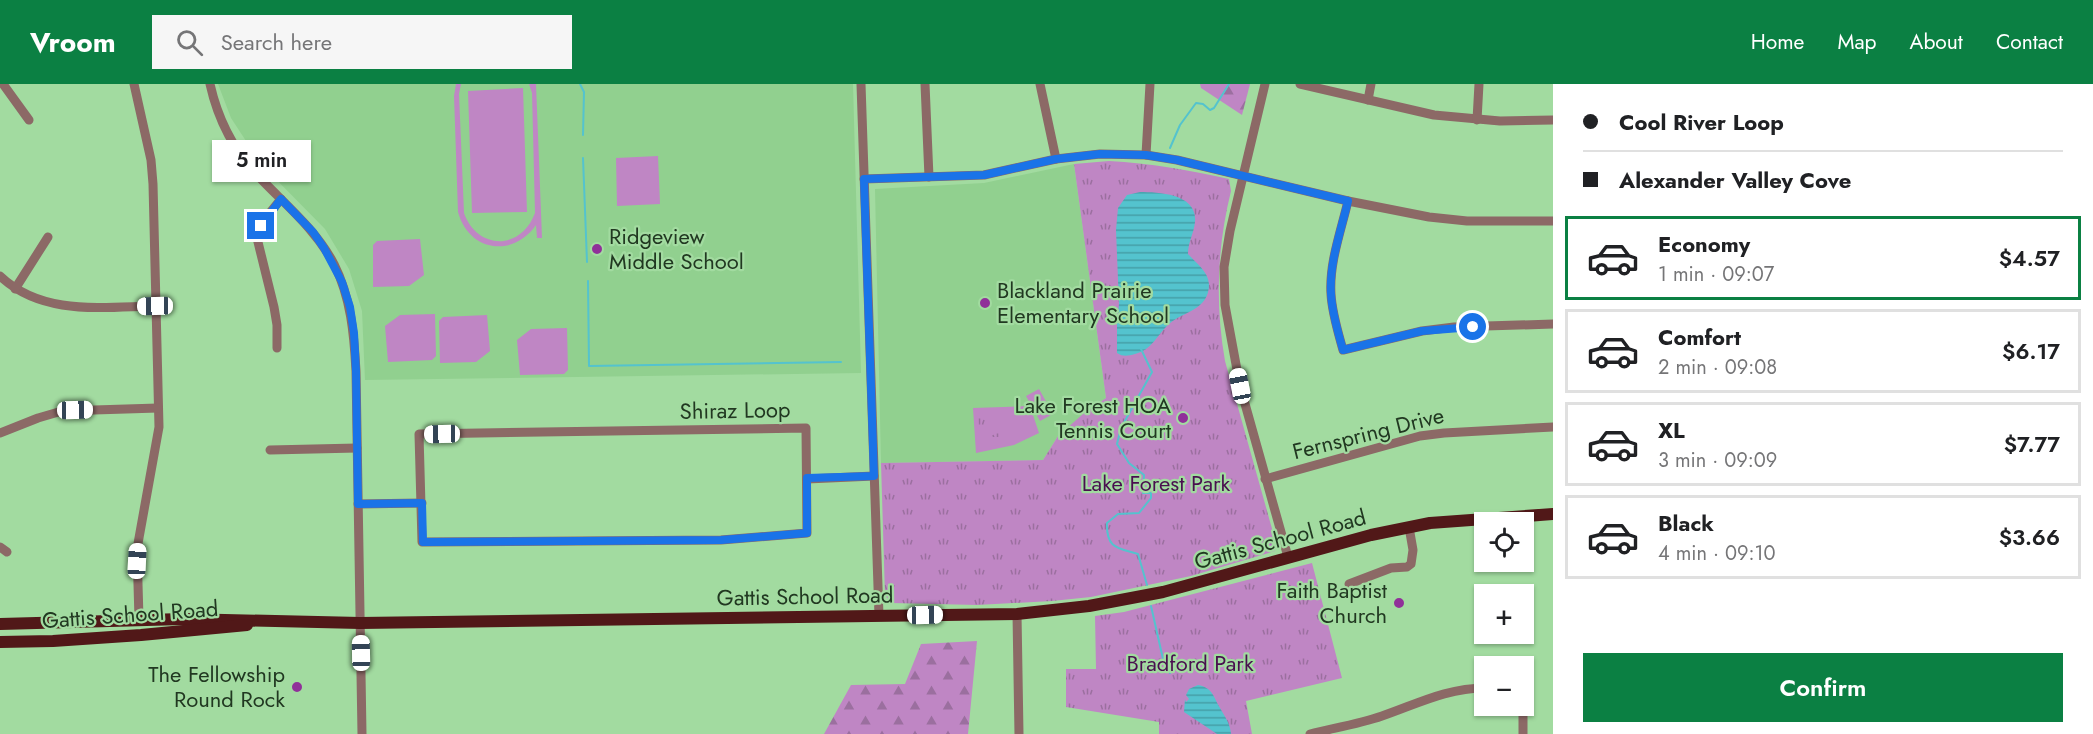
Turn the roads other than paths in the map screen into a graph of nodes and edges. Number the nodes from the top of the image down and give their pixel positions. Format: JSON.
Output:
{"nodes":[{"id":1,"x":3,"y":84,"type":"edge"},
{"id":2,"x":134,"y":84,"type":"edge"},
{"id":3,"x":210,"y":84,"type":"edge"},
{"id":4,"x":861,"y":84,"type":"edge"},
{"id":5,"x":925,"y":84,"type":"edge"},
{"id":6,"x":1040,"y":84,"type":"edge"},
{"id":7,"x":1150,"y":84,"type":"edge"},
{"id":8,"x":1265,"y":84,"type":"edge"},
{"id":9,"x":1300,"y":84,"type":"edge"},
{"id":10,"x":1371,"y":84,"type":"edge"},
{"id":11,"x":1479,"y":84,"type":"edge"},
{"id":12,"x":1368,"y":100,"type":"junction"},
{"id":13,"x":28,"y":120,"type":"dead end"},
{"id":14,"x":1477,"y":120,"type":"junction"},
{"id":15,"x":1553,"y":120,"type":"edge"},
{"id":16,"x":1146,"y":155,"type":"junction"},
{"id":17,"x":1056,"y":159,"type":"junction"},
{"id":18,"x":1243,"y":175,"type":"junction"},
{"id":19,"x":928,"y":177,"type":"junction"},
{"id":20,"x":864,"y":179,"type":"junction"},
{"id":21,"x":281,"y":199,"type":"junction"},
{"id":22,"x":1348,"y":201,"type":"junction"},
{"id":23,"x":1553,"y":221,"type":"edge"},
{"id":24,"x":48,"y":237,"type":"dead end"},
{"id":25,"x":0,"y":276,"type":"edge"},
{"id":26,"x":15,"y":289,"type":"junction"},
{"id":27,"x":155,"y":306,"type":"junction"},
{"id":28,"x":1553,"y":324,"type":"edge"},
{"id":29,"x":277,"y":348,"type":"dead end"},
{"id":30,"x":158,"y":408,"type":"junction"},
{"id":31,"x":1553,"y":427,"type":"edge"},
{"id":32,"x":0,"y":433,"type":"edge"},
{"id":33,"x":357,"y":448,"type":"junction"},
{"id":34,"x":270,"y":450,"type":"dead end"},
{"id":35,"x":874,"y":476,"type":"junction"},
{"id":36,"x":807,"y":478,"type":"junction"},
{"id":37,"x":1265,"y":479,"type":"junction"},
{"id":38,"x":422,"y":503,"type":"junction"},
{"id":39,"x":358,"y":504,"type":"junction"},
{"id":40,"x":1553,"y":514,"type":"edge"},
{"id":41,"x":1409,"y":527,"type":"junction"},
{"id":42,"x":1288,"y":557,"type":"junction"},
{"id":43,"x":1349,"y":584,"type":"dead end"},
{"id":44,"x":1017,"y":614,"type":"junction"},
{"id":45,"x":879,"y":616,"type":"junction"},
{"id":46,"x":139,"y":619,"type":"junction"},
{"id":47,"x":262,"y":622,"type":"junction"},
{"id":48,"x":360,"y":623,"type":"junction"},
{"id":49,"x":0,"y":624,"type":"edge"},
{"id":50,"x":0,"y":642,"type":"edge"},
{"id":51,"x":1474,"y":688,"type":"edge"},
{"id":52,"x":1523,"y":716,"type":"edge"},
{"id":53,"x":362,"y":734,"type":"edge"},
{"id":54,"x":1019,"y":734,"type":"edge"},
{"id":55,"x":1310,"y":734,"type":"edge"},
{"id":56,"x":1523,"y":734,"type":"edge"}],
"edges":[{"from":1,"to":13,"type":"street"},
{"from":2,"to":27,"type":"street"},
{"from":3,"to":21,"type":"street"},
{"from":4,"to":20,"type":"street"},
{"from":5,"to":19,"type":"street"},
{"from":6,"to":17,"type":"street"},
{"from":7,"to":16,"type":"street"},
{"from":8,"to":18,"type":"street"},
{"from":9,"to":12,"type":"street"},
{"from":10,"to":12,"type":"street"},
{"from":11,"to":14,"type":"street"},
{"from":12,"to":14,"type":"street"},
{"from":14,"to":15,"type":"street"},
{"from":16,"to":17,"type":"street"},
{"from":16,"to":18,"type":"street"},
{"from":17,"to":19,"type":"street"},
{"from":18,"to":22,"type":"street"},
{"from":18,"to":37,"type":"street"},
{"from":19,"to":20,"type":"street"},
{"from":20,"to":35,"type":"street"},
{"from":21,"to":29,"type":"street"},
{"from":21,"to":33,"type":"street"},
{"from":22,"to":23,"type":"street"},
{"from":22,"to":28,"type":"street"},
{"from":24,"to":26,"type":"street"},
{"from":25,"to":26,"type":"street"},
{"from":26,"to":27,"type":"street"},
{"from":27,"to":30,"type":"street"},
{"from":30,"to":32,"type":"street"},
{"from":30,"to":46,"type":"street"},
{"from":31,"to":37,"type":"street","name":"Fernspring Drive"},
{"from":33,"to":34,"type":"street"},
{"from":33,"to":39,"type":"street"},
{"from":35,"to":36,"type":"street"},
{"from":35,"to":45,"type":"street"},
{"from":36,"to":38,"type":"street","name":"Shiraz Loop"},
{"from":36,"to":38,"type":"street","name":"Shiraz Loop"},
{"from":37,"to":42,"type":"street"},
{"from":38,"to":39,"type":"street"},
{"from":39,"to":48,"type":"street"},
{"from":40,"to":41,"type":"main road","name":"Gattis School Road"},
{"from":41,"to":42,"type":"main road","name":"Gattis School Road"},
{"from":41,"to":43,"type":"street"},
{"from":42,"to":44,"type":"main road","name":"Gattis School Road"},
{"from":44,"to":45,"type":"main road","name":"Gattis School Road"},
{"from":44,"to":54,"type":"street"},
{"from":45,"to":48,"type":"main road","name":"Gattis School Road"},
{"from":46,"to":47,"type":"main road","name":"Gattis School Road"},
{"from":46,"to":49,"type":"main road","name":"Gattis School Road"},
{"from":47,"to":48,"type":"main road","name":"Gattis School Road"},
{"from":47,"to":50,"type":"main road","name":"Gattis School Road"},
{"from":48,"to":53,"type":"street"},
{"from":51,"to":55,"type":"street"},
{"from":52,"to":56,"type":"street"}]}
